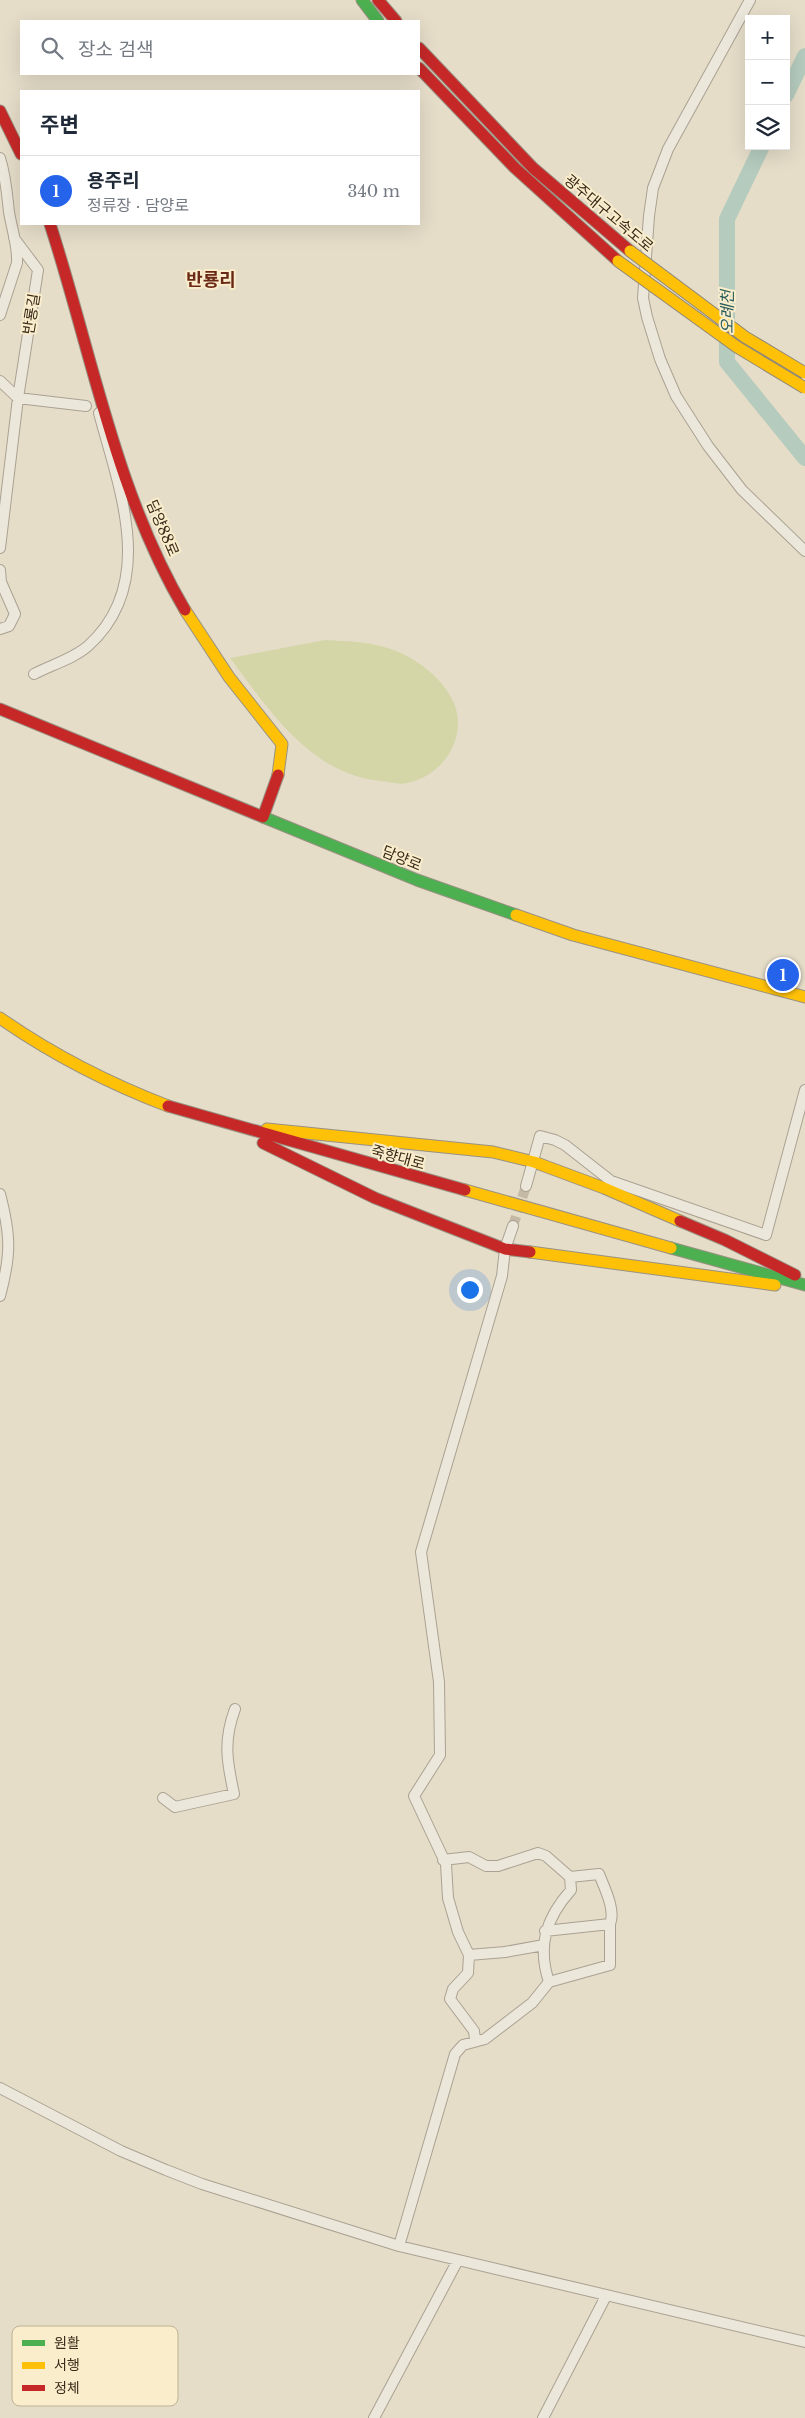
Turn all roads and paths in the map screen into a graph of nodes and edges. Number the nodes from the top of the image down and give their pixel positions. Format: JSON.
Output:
{"nodes":[{"id":1,"x":362,"y":0,"type":"edge"},
{"id":2,"x":378,"y":0,"type":"edge"},
{"id":3,"x":750,"y":0,"type":"edge"},
{"id":4,"x":377,"y":20,"type":"edge"},
{"id":5,"x":395,"y":20,"type":"edge"},
{"id":6,"x":420,"y":49,"type":"edge"},
{"id":7,"x":420,"y":69,"type":"edge"},
{"id":8,"x":0,"y":111,"type":"edge"},
{"id":9,"x":20,"y":152,"type":"edge"},
{"id":10,"x":0,"y":158,"type":"edge"},
{"id":11,"x":5,"y":211,"type":"edge"},
{"id":12,"x":50,"y":225,"type":"edge"},
{"id":13,"x":14,"y":238,"type":"junction"},
{"id":14,"x":0,"y":316,"type":"edge"},
{"id":15,"x":81,"y":334,"type":"junction"},
{"id":16,"x":805,"y":373,"type":"edge"},
{"id":17,"x":0,"y":381,"type":"edge"},
{"id":18,"x":805,"y":388,"type":"edge"},
{"id":19,"x":18,"y":398,"type":"junction"},
{"id":20,"x":86,"y":406,"type":"dead end"},
{"id":21,"x":0,"y":548,"type":"edge"},
{"id":22,"x":805,"y":551,"type":"edge"},
{"id":23,"x":0,"y":570,"type":"edge"},
{"id":24,"x":0,"y":629,"type":"edge"},
{"id":25,"x":34,"y":674,"type":"dead end"},
{"id":26,"x":0,"y":709,"type":"edge"},
{"id":27,"x":263,"y":817,"type":"junction"},
{"id":28,"x":805,"y":996,"type":"edge"},
{"id":29,"x":0,"y":1018,"type":"edge"},
{"id":30,"x":805,"y":1090,"type":"edge"},
{"id":31,"x":228,"y":1125,"type":"junction"},
{"id":32,"x":534,"y":1162,"type":"junction"},
{"id":33,"x":526,"y":1186,"type":"tunnel mouth"},
{"id":34,"x":0,"y":1194,"type":"edge"},
{"id":35,"x":513,"y":1226,"type":"tunnel mouth"},
{"id":36,"x":505,"y":1249,"type":"junction"},
{"id":37,"x":805,"y":1280,"type":"edge"},
{"id":38,"x":805,"y":1287,"type":"edge"},
{"id":39,"x":0,"y":1296,"type":"edge"},
{"id":40,"x":235,"y":1709,"type":"dead end"},
{"id":41,"x":163,"y":1798,"type":"dead end"},
{"id":42,"x":443,"y":1860,"type":"junction"},
{"id":43,"x":570,"y":1877,"type":"junction"},
{"id":44,"x":610,"y":1924,"type":"junction"},
{"id":45,"x":545,"y":1931,"type":"junction"},
{"id":46,"x":544,"y":1945,"type":"junction"},
{"id":47,"x":469,"y":1955,"type":"junction"},
{"id":48,"x":549,"y":1982,"type":"junction"},
{"id":49,"x":475,"y":2040,"type":"junction"},
{"id":50,"x":0,"y":2088,"type":"edge"},
{"id":51,"x":399,"y":2246,"type":"junction"},
{"id":52,"x":458,"y":2260,"type":"junction"},
{"id":53,"x":606,"y":2296,"type":"junction"},
{"id":54,"x":805,"y":2342,"type":"edge"},
{"id":55,"x":374,"y":2418,"type":"edge"},
{"id":56,"x":543,"y":2418,"type":"edge"}],
"edges":[{"from":1,"to":4,"type":"main road"},
{"from":2,"to":5,"type":"main road"},
{"from":3,"to":22,"type":"street"},
{"from":6,"to":16,"type":"main road","name":"광주대구고속도로","bridge":true},
{"from":7,"to":18,"type":"main road","name":"광주대구고속도로","bridge":true},
{"from":8,"to":9,"type":"main road"},
{"from":10,"to":11,"type":"street","name":"반룡길"},
{"from":11,"to":13,"type":"street","name":"반룡길"},
{"from":12,"to":15,"type":"main road","name":"담양88로"},
{"from":13,"to":14,"type":"street","name":"반룡길"},
{"from":13,"to":19,"type":"street","name":"반룡길"},
{"from":15,"to":25,"type":"street"},
{"from":15,"to":27,"type":"main road","name":"담양88로"},
{"from":17,"to":19,"type":"street"},
{"from":19,"to":20,"type":"street"},
{"from":19,"to":21,"type":"street","name":"반룡길"},
{"from":23,"to":24,"type":"street"},
{"from":26,"to":27,"type":"main road","name":"담양로"},
{"from":27,"to":28,"type":"main road","name":"담양로"},
{"from":29,"to":31,"type":"main road","name":"죽향대로"},
{"from":30,"to":32,"type":"street"},
{"from":31,"to":32,"type":"main road"},
{"from":31,"to":36,"type":"main road"},
{"from":31,"to":38,"type":"main road","name":"죽향대로"},
{"from":32,"to":33,"type":"street"},
{"from":32,"to":37,"type":"main road"},
{"from":34,"to":39,"type":"street"},
{"from":35,"to":36,"type":"street"},
{"from":36,"to":38,"type":"main road"},
{"from":36,"to":42,"type":"street"},
{"from":40,"to":41,"type":"street"},
{"from":42,"to":43,"type":"street"},
{"from":42,"to":47,"type":"street"},
{"from":43,"to":44,"type":"street"},
{"from":43,"to":45,"type":"street"},
{"from":44,"to":45,"type":"street"},
{"from":44,"to":48,"type":"street"},
{"from":45,"to":46,"type":"street"},
{"from":46,"to":47,"type":"street"},
{"from":46,"to":48,"type":"street"},
{"from":47,"to":49,"type":"street"},
{"from":48,"to":49,"type":"street"},
{"from":49,"to":51,"type":"street"},
{"from":50,"to":51,"type":"street"},
{"from":51,"to":52,"type":"street"},
{"from":52,"to":53,"type":"street"},
{"from":52,"to":55,"type":"street"},
{"from":53,"to":54,"type":"street"},
{"from":53,"to":56,"type":"street"}]}
